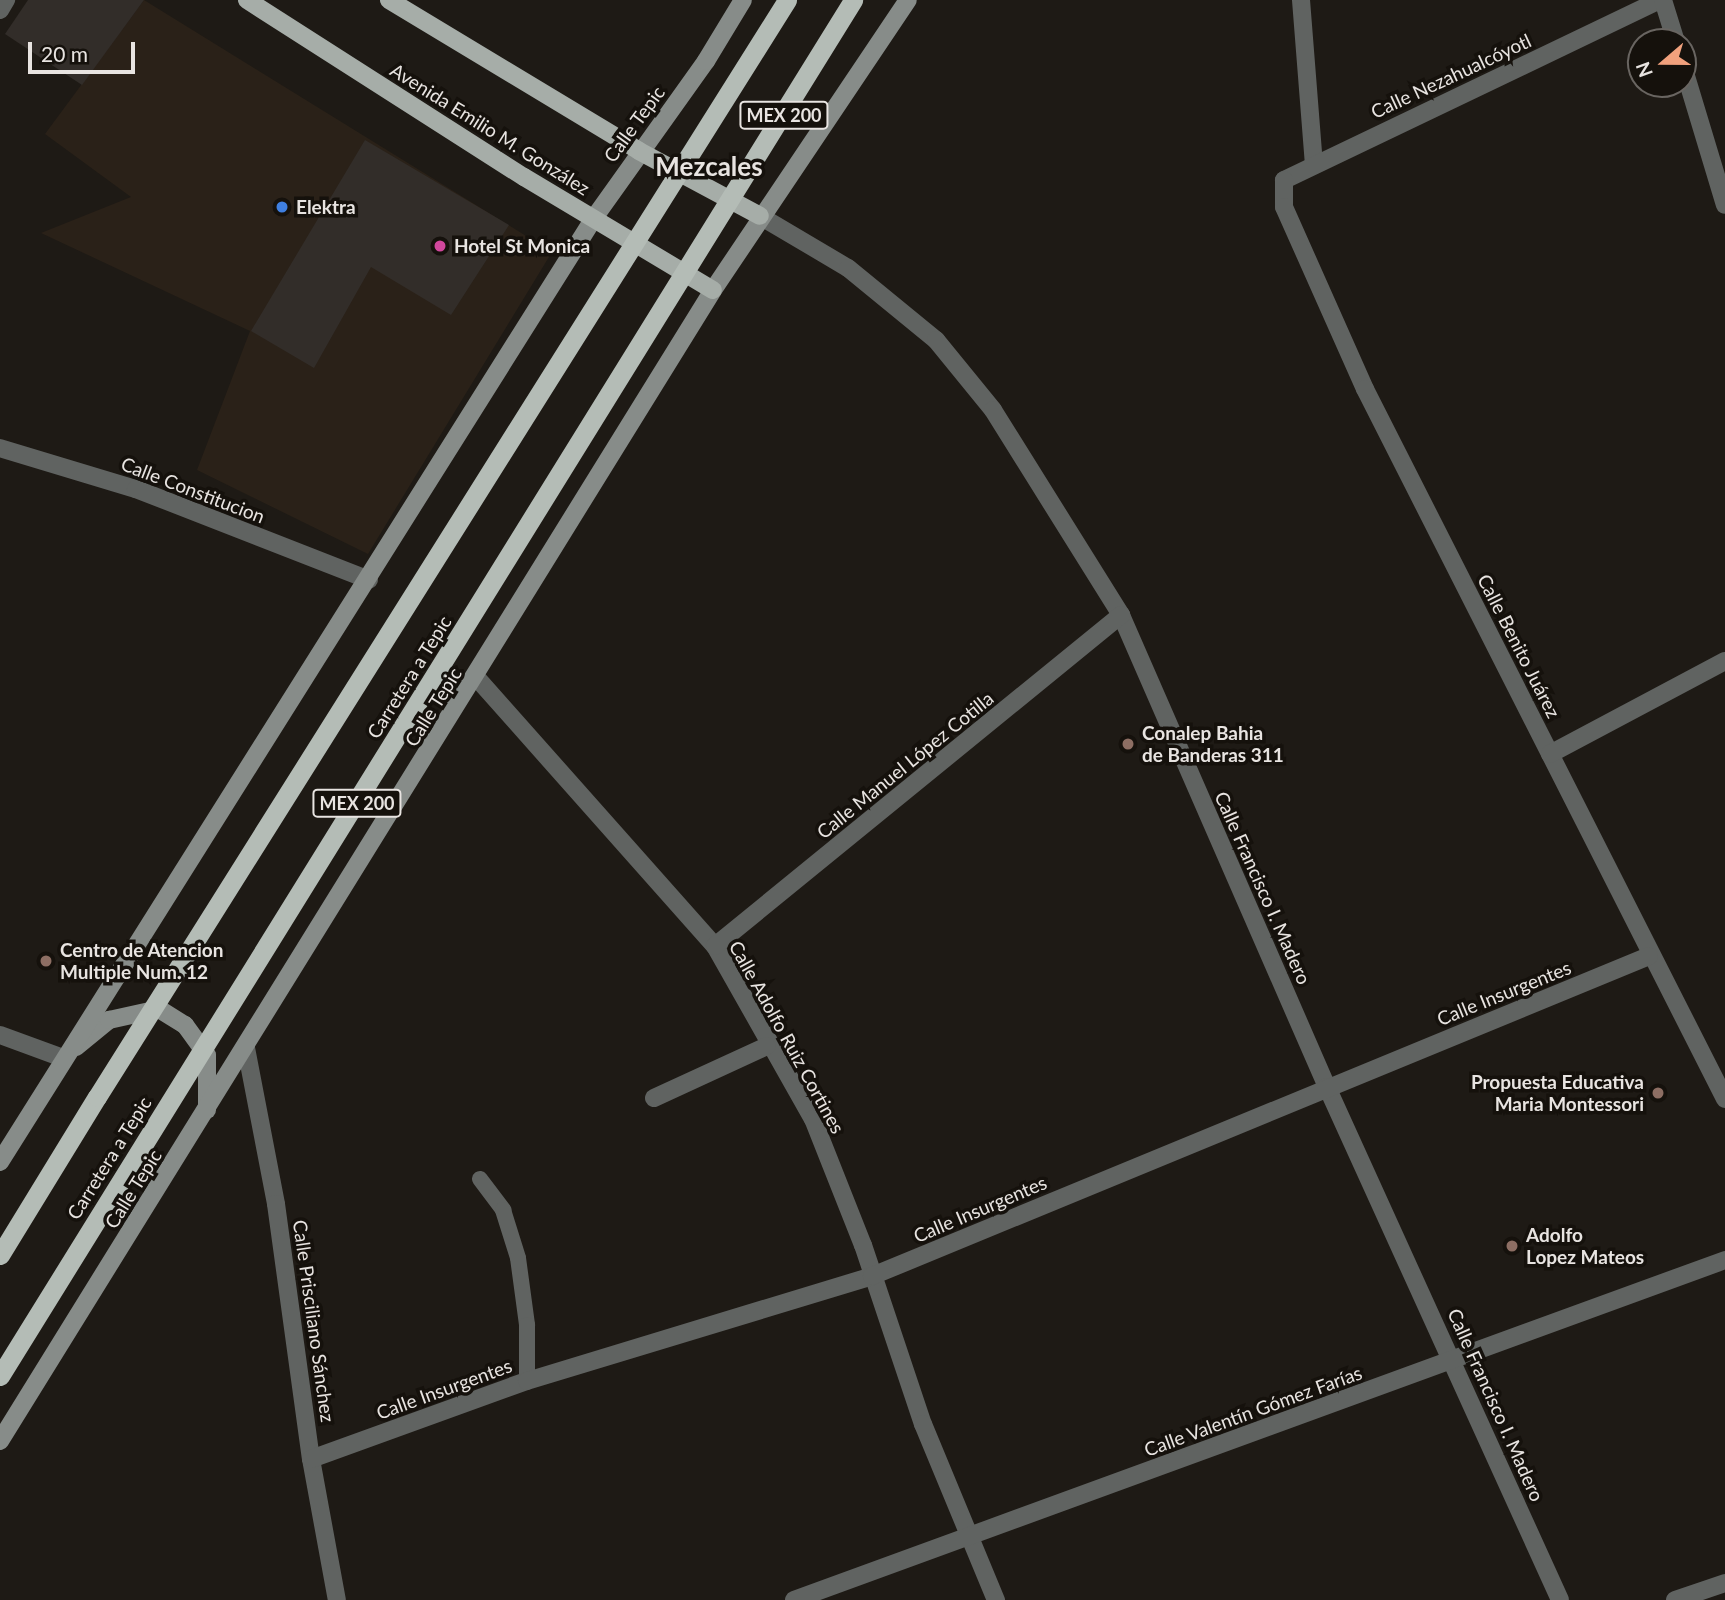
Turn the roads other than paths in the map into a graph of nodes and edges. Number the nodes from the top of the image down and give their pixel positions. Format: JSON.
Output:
{"nodes":[{"id":1,"x":6,"y":0,"type":"edge"},
{"id":2,"x":247,"y":0,"type":"edge"},
{"id":3,"x":389,"y":0,"type":"edge"},
{"id":4,"x":743,"y":0,"type":"edge"},
{"id":5,"x":787,"y":0,"type":"edge"},
{"id":6,"x":853,"y":0,"type":"edge"},
{"id":7,"x":908,"y":0,"type":"edge"},
{"id":8,"x":1301,"y":0,"type":"edge"},
{"id":9,"x":1662,"y":0,"type":"edge"},
{"id":10,"x":0,"y":10,"type":"edge"},
{"id":11,"x":1671,"y":28,"type":"edge"},
{"id":12,"x":1693,"y":98,"type":"edge"},
{"id":13,"x":639,"y":151,"type":"junction"},
{"id":14,"x":1314,"y":164,"type":"junction"},
{"id":15,"x":1725,"y":205,"type":"edge"},
{"id":16,"x":1284,"y":207,"type":"joint"},
{"id":17,"x":760,"y":216,"type":"junction"},
{"id":18,"x":594,"y":218,"type":"junction"},
{"id":19,"x":713,"y":290,"type":"junction"},
{"id":20,"x":0,"y":448,"type":"edge"},
{"id":21,"x":369,"y":580,"type":"junction"},
{"id":22,"x":1121,"y":615,"type":"junction"},
{"id":23,"x":1725,"y":661,"type":"edge"},
{"id":24,"x":476,"y":677,"type":"junction"},
{"id":25,"x":1550,"y":754,"type":"junction"},
{"id":26,"x":715,"y":946,"type":"junction"},
{"id":27,"x":1649,"y":957,"type":"junction"},
{"id":28,"x":0,"y":1035,"type":"edge"},
{"id":29,"x":767,"y":1046,"type":"junction"},
{"id":30,"x":246,"y":1048,"type":"junction"},
{"id":31,"x":63,"y":1058,"type":"junction"},
{"id":32,"x":1327,"y":1087,"type":"junction"},
{"id":33,"x":654,"y":1098,"type":"dead end"},
{"id":34,"x":1725,"y":1099,"type":"edge"},
{"id":35,"x":207,"y":1110,"type":"junction"},
{"id":36,"x":0,"y":1162,"type":"edge"},
{"id":37,"x":480,"y":1179,"type":"dead end"},
{"id":38,"x":0,"y":1255,"type":"edge"},
{"id":39,"x":1725,"y":1260,"type":"edge"},
{"id":40,"x":873,"y":1276,"type":"junction"},
{"id":41,"x":1454,"y":1361,"type":"junction"},
{"id":42,"x":0,"y":1376,"type":"edge"},
{"id":43,"x":527,"y":1381,"type":"junction"},
{"id":44,"x":0,"y":1441,"type":"edge"},
{"id":45,"x":311,"y":1459,"type":"junction"},
{"id":46,"x":971,"y":1534,"type":"junction"},
{"id":47,"x":1725,"y":1583,"type":"edge"},
{"id":48,"x":337,"y":1600,"type":"edge"},
{"id":49,"x":794,"y":1600,"type":"edge"},
{"id":50,"x":996,"y":1600,"type":"edge"},
{"id":51,"x":1560,"y":1600,"type":"edge"},
{"id":52,"x":1675,"y":1600,"type":"edge"}],
"edges":[{"from":1,"to":10,"type":"street"},
{"from":2,"to":18,"type":"main road","name":"Avenida Emilio M. González"},
{"from":3,"to":13,"type":"main road"},
{"from":4,"to":13,"type":"main road","name":"Calle Tepic"},
{"from":5,"to":38,"type":"highway","number":"MEX 200","bridge":true},
{"from":6,"to":42,"type":"highway","name":"Carretera a Tepic","number":"MEX 200","bridge":true},
{"from":7,"to":17,"type":"main road","name":"Calle Tepic"},
{"from":8,"to":14,"type":"street"},
{"from":9,"to":11,"type":"street"},
{"from":9,"to":14,"type":"street","name":"Calle Nezahualcóyotl"},
{"from":12,"to":15,"type":"street"},
{"from":13,"to":17,"type":"main road"},
{"from":13,"to":18,"type":"main road","name":"Calle Tepic"},
{"from":14,"to":16,"type":"street","name":"Calle Nezahualcóyotl"},
{"from":16,"to":25,"type":"street","name":"Calle Benito Juárez"},
{"from":17,"to":19,"type":"main road","name":"Calle Tepic"},
{"from":17,"to":22,"type":"street","name":"Calle Francisco I. Madero"},
{"from":18,"to":19,"type":"main road","name":"Avenida Emilio M. González"},
{"from":18,"to":21,"type":"main road","name":"Calle Tepic"},
{"from":19,"to":24,"type":"main road","name":"Calle Tepic"},
{"from":20,"to":21,"type":"street","name":"Calle Constitucion"},
{"from":21,"to":31,"type":"main road","name":"Calle Tepic"},
{"from":22,"to":26,"type":"street","name":"Calle Manuel López Cotilla"},
{"from":22,"to":32,"type":"street","name":"Calle Francisco I. Madero"},
{"from":23,"to":25,"type":"street"},
{"from":24,"to":26,"type":"street","name":"Calle Adolfo Ruiz Cortines"},
{"from":24,"to":30,"type":"main road","name":"Calle Tepic"},
{"from":25,"to":27,"type":"street","name":"Calle Benito Juárez"},
{"from":26,"to":29,"type":"street","name":"Calle Adolfo Ruiz Cortines"},
{"from":27,"to":32,"type":"street","name":"Calle Insurgentes"},
{"from":27,"to":34,"type":"street","name":"Calle Benito Juárez"},
{"from":28,"to":31,"type":"street"},
{"from":29,"to":33,"type":"street"},
{"from":29,"to":40,"type":"street","name":"Calle Adolfo Ruiz Cortines"},
{"from":30,"to":35,"type":"main road","name":"Calle Tepic"},
{"from":30,"to":45,"type":"street","name":"Calle Prisciliano Sánchez"},
{"from":31,"to":35,"type":"main road"},
{"from":31,"to":36,"type":"main road","name":"Calle Tepic"},
{"from":32,"to":40,"type":"street","name":"Calle Insurgentes"},
{"from":32,"to":41,"type":"street","name":"Calle Francisco I. Madero"},
{"from":35,"to":44,"type":"main road","name":"Calle Tepic"},
{"from":37,"to":43,"type":"lane"},
{"from":39,"to":41,"type":"street","name":"Calle Valentín Gómez Farías"},
{"from":40,"to":43,"type":"street","name":"Calle Insurgentes"},
{"from":40,"to":46,"type":"street","name":"Calle Adolfo Ruiz Cortines"},
{"from":41,"to":46,"type":"street","name":"Calle Valentín Gómez Farías"},
{"from":41,"to":51,"type":"street","name":"Calle Francisco I. Madero"},
{"from":43,"to":45,"type":"street","name":"Calle Insurgentes"},
{"from":45,"to":48,"type":"street","name":"Calle Prisciliano Sánchez"},
{"from":46,"to":49,"type":"street","name":"Calle Valentín Gómez Farías"},
{"from":46,"to":50,"type":"street","name":"Calle Adolfo Ruiz Cortines"},
{"from":47,"to":52,"type":"street"}]}
